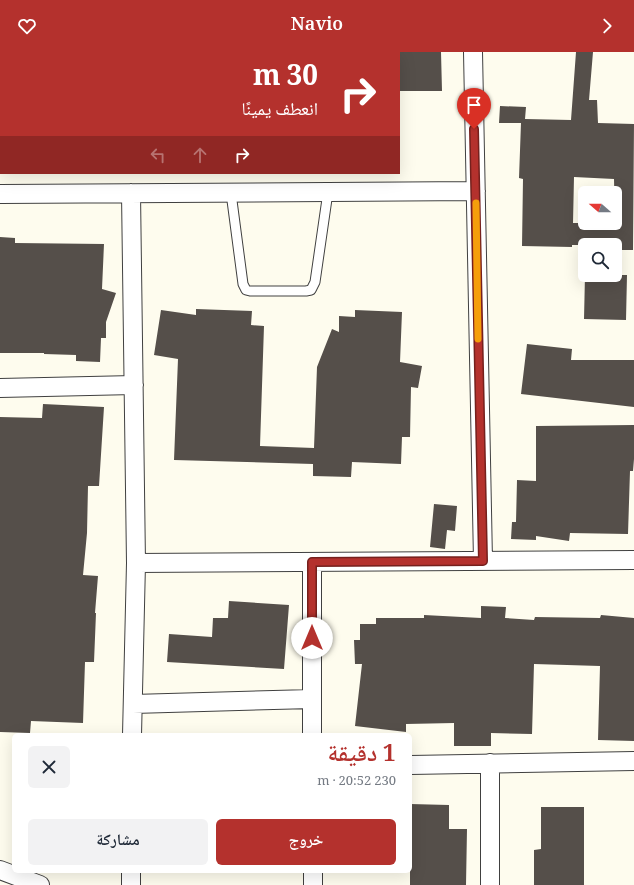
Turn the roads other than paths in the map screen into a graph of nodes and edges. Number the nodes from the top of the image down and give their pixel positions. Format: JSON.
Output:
{"nodes":[{"id":1,"x":473,"y":52,"type":"edge"},
{"id":2,"x":476,"y":191,"type":"junction"},
{"id":3,"x":328,"y":192,"type":"junction"},
{"id":4,"x":132,"y":193,"type":"junction"},
{"id":5,"x":231,"y":193,"type":"junction"},
{"id":6,"x":0,"y":194,"type":"edge"},
{"id":7,"x":134,"y":385,"type":"junction"},
{"id":8,"x":0,"y":388,"type":"edge"},
{"id":9,"x":634,"y":560,"type":"edge"},
{"id":10,"x":483,"y":561,"type":"junction"},
{"id":11,"x":312,"y":562,"type":"junction"},
{"id":12,"x":136,"y":563,"type":"junction"},
{"id":13,"x":312,"y":699,"type":"junction"},
{"id":14,"x":133,"y":704,"type":"junction"},
{"id":15,"x":132,"y":733,"type":"edge"},
{"id":16,"x":312,"y":733,"type":"edge"},
{"id":17,"x":634,"y":761,"type":"edge"},
{"id":18,"x":490,"y":763,"type":"junction"},
{"id":19,"x":412,"y":764,"type":"edge"},
{"id":20,"x":0,"y":870,"type":"edge"},
{"id":21,"x":131,"y":873,"type":"edge"},
{"id":22,"x":313,"y":873,"type":"edge"},
{"id":23,"x":40,"y":885,"type":"edge"},
{"id":24,"x":131,"y":885,"type":"edge"},
{"id":25,"x":313,"y":885,"type":"edge"},
{"id":26,"x":490,"y":885,"type":"edge"}],
"edges":[{"from":1,"to":2,"type":"street"},
{"from":2,"to":3,"type":"street"},
{"from":2,"to":10,"type":"street"},
{"from":3,"to":5,"type":"street"},
{"from":3,"to":5,"type":"lane"},
{"from":4,"to":5,"type":"street"},
{"from":4,"to":6,"type":"street"},
{"from":4,"to":7,"type":"street"},
{"from":7,"to":8,"type":"street"},
{"from":7,"to":12,"type":"street"},
{"from":9,"to":10,"type":"street"},
{"from":10,"to":11,"type":"street"},
{"from":11,"to":12,"type":"street"},
{"from":11,"to":13,"type":"street"},
{"from":12,"to":14,"type":"street"},
{"from":13,"to":14,"type":"street"},
{"from":13,"to":16,"type":"street"},
{"from":14,"to":15,"type":"street"},
{"from":17,"to":18,"type":"street"},
{"from":18,"to":19,"type":"street"},
{"from":18,"to":26,"type":"street"},
{"from":20,"to":23,"type":"street"},
{"from":21,"to":24,"type":"street"},
{"from":22,"to":25,"type":"street"}]}
